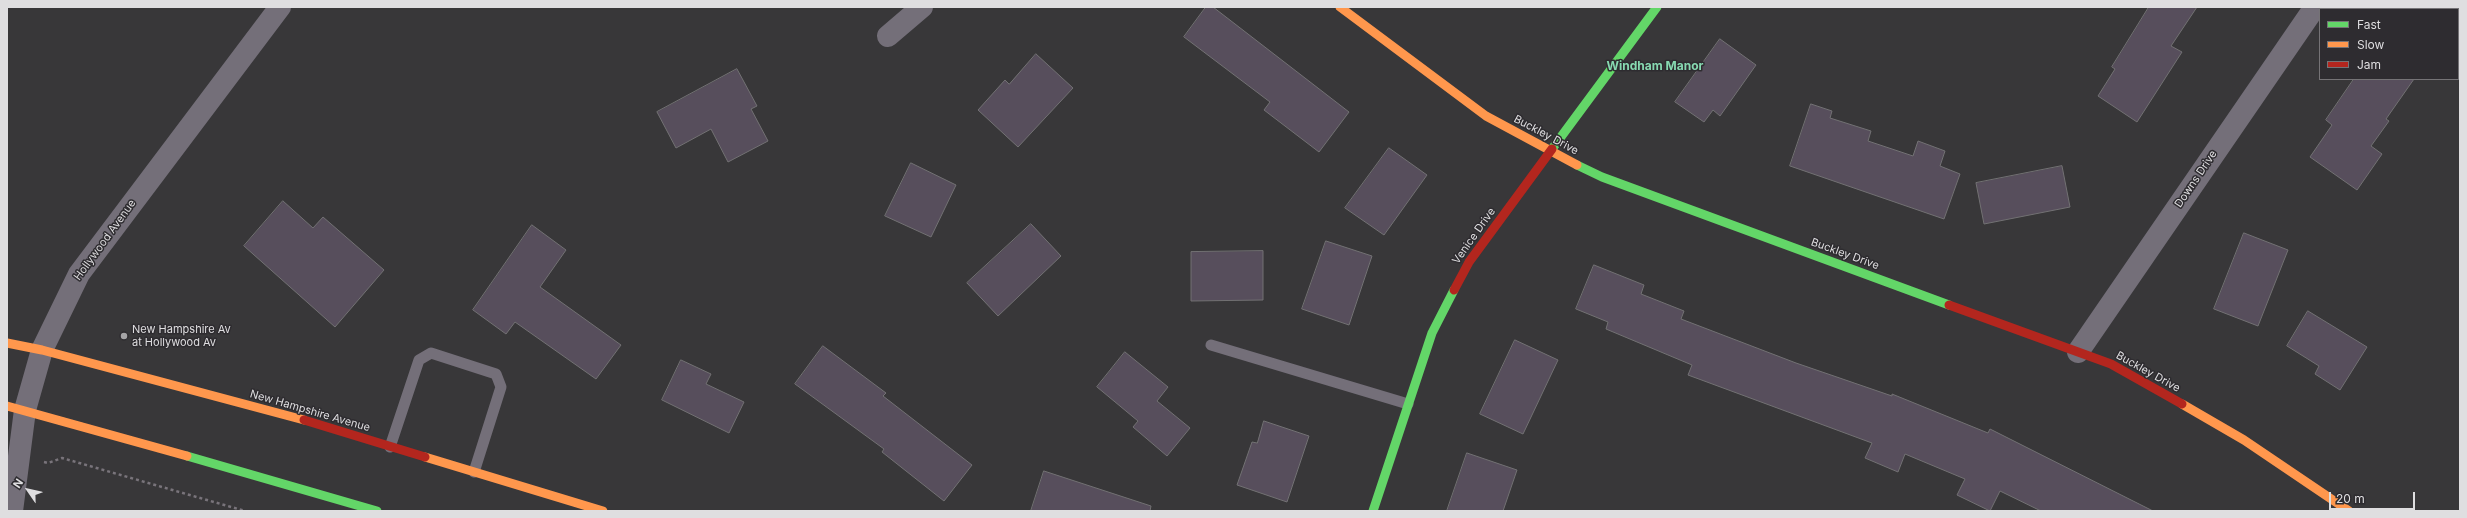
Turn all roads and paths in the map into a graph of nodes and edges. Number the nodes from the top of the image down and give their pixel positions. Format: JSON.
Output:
{"nodes":[{"id":1,"x":280,"y":7,"type":"edge"},
{"id":2,"x":922,"y":7,"type":"edge"},
{"id":3,"x":1340,"y":7,"type":"edge"},
{"id":4,"x":1657,"y":7,"type":"edge"},
{"id":5,"x":2315,"y":7,"type":"edge"},
{"id":6,"x":888,"y":36,"type":"dead end"},
{"id":7,"x":1549,"y":152,"type":"junction"},
{"id":8,"x":7,"y":343,"type":"edge"},
{"id":9,"x":1211,"y":345,"type":"dead end"},
{"id":10,"x":42,"y":350,"type":"junction"},
{"id":11,"x":2078,"y":352,"type":"junction"},
{"id":12,"x":1408,"y":404,"type":"junction"},
{"id":13,"x":16,"y":408,"type":"edge"},
{"id":14,"x":390,"y":447,"type":"junction"},
{"id":15,"x":19,"y":455,"type":"junction"},
{"id":16,"x":474,"y":472,"type":"junction"},
{"id":17,"x":12,"y":511,"type":"edge"},
{"id":18,"x":245,"y":511,"type":"edge"},
{"id":19,"x":377,"y":511,"type":"edge"},
{"id":20,"x":603,"y":511,"type":"edge"},
{"id":21,"x":1373,"y":511,"type":"edge"},
{"id":22,"x":2349,"y":511,"type":"edge"}],
"edges":[{"from":1,"to":10,"type":"street","name":"Hollywood Avenue"},
{"from":2,"to":6,"type":"street"},
{"from":3,"to":7,"type":"street","name":"Buckley Drive"},
{"from":4,"to":7,"type":"street","name":"Venice Drive"},
{"from":5,"to":11,"type":"street","name":"Downs Drive"},
{"from":7,"to":11,"type":"street","name":"Buckley Drive"},
{"from":7,"to":12,"type":"street","name":"Venice Drive"},
{"from":8,"to":10,"type":"street","name":"New Hampshire Avenue"},
{"from":9,"to":12,"type":"lane"},
{"from":10,"to":13,"type":"street","name":"Hollywood Avenue"},
{"from":10,"to":14,"type":"street","name":"New Hampshire Avenue"},
{"from":11,"to":22,"type":"street","name":"Buckley Drive"},
{"from":12,"to":21,"type":"street","name":"Venice Drive"},
{"from":13,"to":15,"type":"street","name":"Hollywood Avenue"},
{"from":13,"to":19,"type":"street"},
{"from":14,"to":16,"type":"street","name":"New Hampshire Avenue"},
{"from":14,"to":16,"type":"lane"},
{"from":15,"to":17,"type":"street","name":"Hollywood Avenue"},
{"from":15,"to":18,"type":"path"},
{"from":16,"to":20,"type":"street","name":"New Hampshire Avenue"}]}
